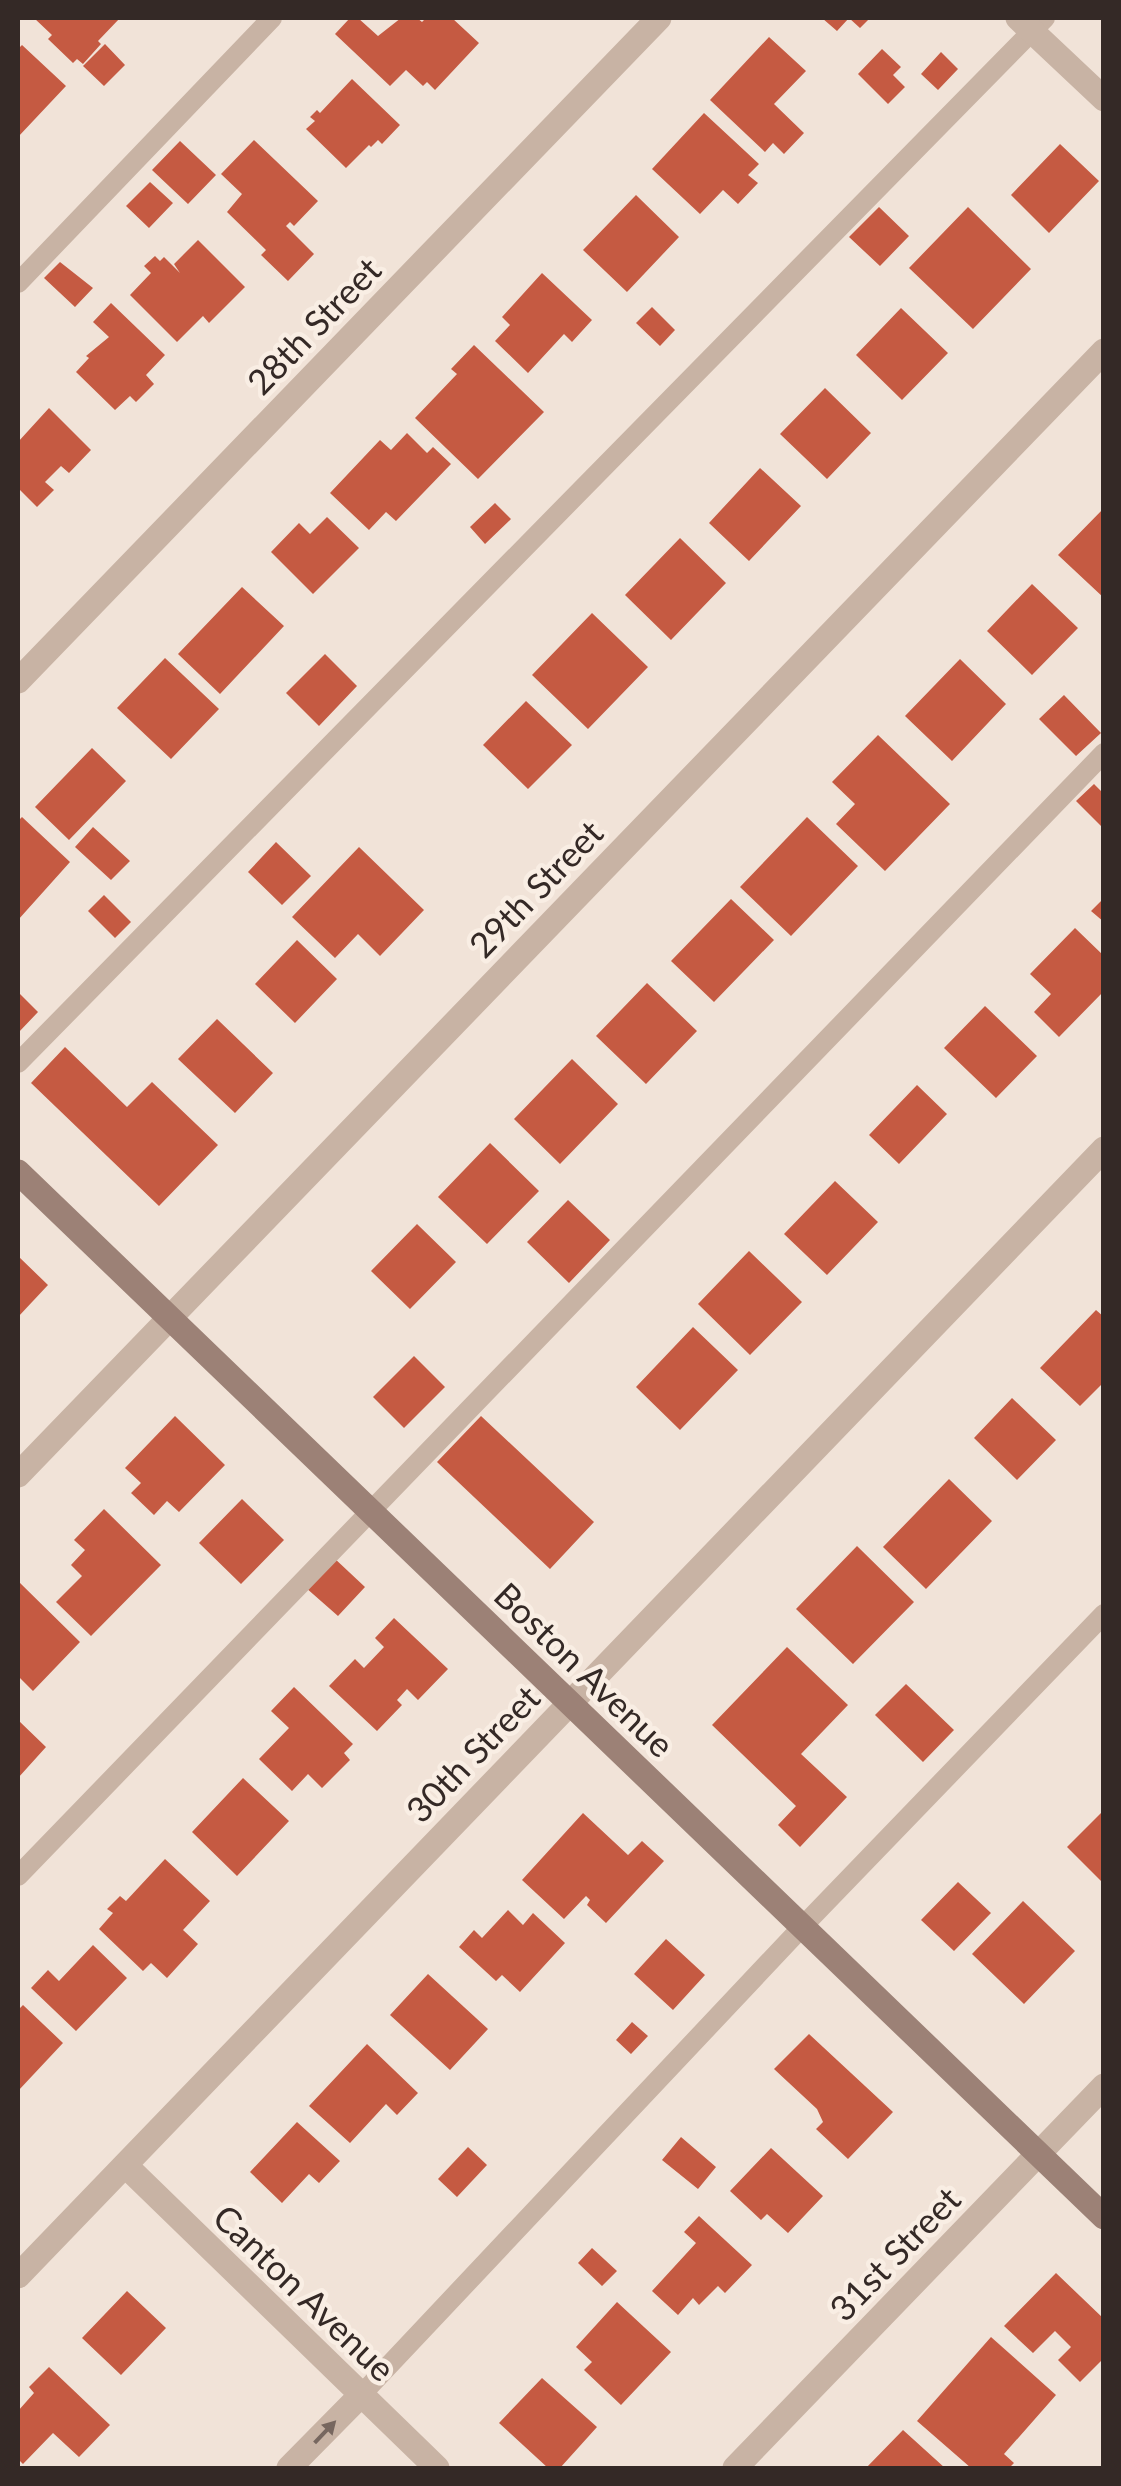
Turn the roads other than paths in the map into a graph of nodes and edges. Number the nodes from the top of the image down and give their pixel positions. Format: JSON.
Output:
{"nodes":[{"id":1,"x":272,"y":18,"type":"edge"},
{"id":2,"x":658,"y":18,"type":"edge"},
{"id":3,"x":1032,"y":22,"type":"edge"},
{"id":4,"x":1104,"y":100,"type":"edge"},
{"id":5,"x":18,"y":284,"type":"edge"},
{"id":6,"x":1104,"y":351,"type":"edge"},
{"id":7,"x":18,"y":682,"type":"edge"},
{"id":8,"x":1104,"y":753,"type":"edge"},
{"id":9,"x":18,"y":1064,"type":"edge"},
{"id":10,"x":1104,"y":1149,"type":"edge"},
{"id":11,"x":18,"y":1172,"type":"edge"},
{"id":12,"x":170,"y":1316,"type":"junction"},
{"id":13,"x":18,"y":1475,"type":"edge"},
{"id":14,"x":371,"y":1511,"type":"junction"},
{"id":15,"x":1104,"y":1614,"type":"edge"},
{"id":16,"x":569,"y":1703,"type":"junction"},
{"id":17,"x":18,"y":1876,"type":"edge"},
{"id":18,"x":803,"y":1926,"type":"junction"},
{"id":19,"x":1104,"y":2086,"type":"edge"},
{"id":20,"x":1038,"y":2154,"type":"junction"},
{"id":21,"x":124,"y":2165,"type":"junction"},
{"id":22,"x":1104,"y":2217,"type":"edge"},
{"id":23,"x":18,"y":2276,"type":"edge"},
{"id":24,"x":361,"y":2394,"type":"junction"},
{"id":25,"x":290,"y":2468,"type":"edge"},
{"id":26,"x":437,"y":2468,"type":"edge"},
{"id":27,"x":735,"y":2468,"type":"edge"}],
"edges":[{"from":1,"to":5,"type":"lane"},
{"from":2,"to":7,"type":"street","name":"28th Street"},
{"from":3,"to":4,"type":"street"},
{"from":3,"to":9,"type":"lane"},
{"from":6,"to":12,"type":"street","name":"29th Street"},
{"from":8,"to":14,"type":"lane"},
{"from":10,"to":16,"type":"street","name":"30th Street"},
{"from":11,"to":12,"type":"street","name":"Boston Avenue"},
{"from":12,"to":13,"type":"street","name":"29th Street"},
{"from":12,"to":14,"type":"street","name":"Boston Avenue"},
{"from":14,"to":16,"type":"street","name":"Boston Avenue"},
{"from":14,"to":17,"type":"lane"},
{"from":15,"to":18,"type":"lane"},
{"from":16,"to":18,"type":"street","name":"Boston Avenue"},
{"from":16,"to":21,"type":"street","name":"30th Street"},
{"from":18,"to":20,"type":"street","name":"Boston Avenue"},
{"from":18,"to":24,"type":"lane"},
{"from":19,"to":20,"type":"street","name":"31st Street"},
{"from":20,"to":22,"type":"street","name":"Boston Avenue"},
{"from":20,"to":27,"type":"street","name":"31st Street"},
{"from":21,"to":23,"type":"street","name":"30th Street"},
{"from":21,"to":24,"type":"street","name":"Canton Avenue"},
{"from":25,"to":24,"type":"street","one_way":true},
{"from":24,"to":26,"type":"street","name":"Canton Avenue"}]}
